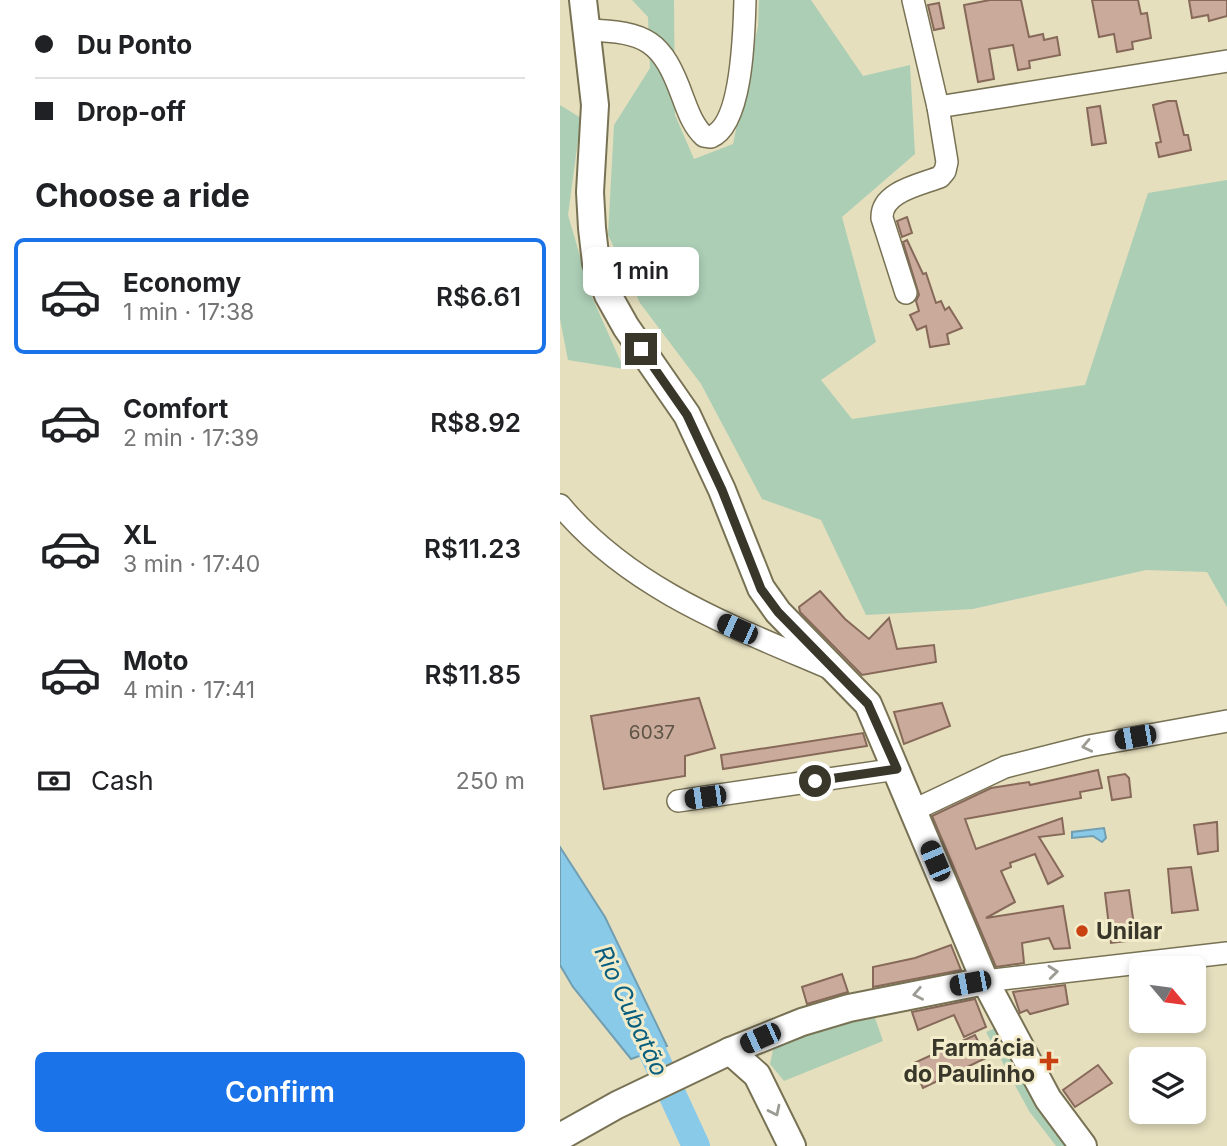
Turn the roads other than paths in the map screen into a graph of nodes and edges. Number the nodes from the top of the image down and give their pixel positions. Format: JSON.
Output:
{"nodes":[{"id":1,"x":583,"y":0,"type":"edge"},
{"id":2,"x":745,"y":0,"type":"edge"},
{"id":3,"x":913,"y":0,"type":"edge"},
{"id":4,"x":587,"y":30,"type":"junction"},
{"id":5,"x":1227,"y":61,"type":"edge"},
{"id":6,"x":938,"y":107,"type":"junction"},
{"id":7,"x":906,"y":293,"type":"dead end"},
{"id":8,"x":560,"y":505,"type":"edge"},
{"id":9,"x":831,"y":669,"type":"junction"},
{"id":10,"x":1227,"y":722,"type":"edge"},
{"id":11,"x":897,"y":769,"type":"junction"},
{"id":12,"x":678,"y":801,"type":"dead end"},
{"id":13,"x":914,"y":810,"type":"junction"},
{"id":14,"x":1227,"y":953,"type":"edge"},
{"id":15,"x":985,"y":981,"type":"junction"},
{"id":16,"x":760,"y":1038,"type":"junction"},
{"id":17,"x":724,"y":1055,"type":"junction"},
{"id":18,"x":757,"y":1075,"type":"junction"},
{"id":19,"x":560,"y":1137,"type":"edge"},
{"id":20,"x":792,"y":1146,"type":"edge"},
{"id":21,"x":1083,"y":1146,"type":"edge"}],
"edges":[{"from":1,"to":4,"type":"main road"},
{"from":2,"to":4,"type":"street"},
{"from":3,"to":6,"type":"street"},
{"from":4,"to":9,"type":"main road"},
{"from":5,"to":6,"type":"street"},
{"from":6,"to":7,"type":"street"},
{"from":8,"to":9,"type":"street"},
{"from":9,"to":11,"type":"main road"},
{"from":10,"to":13,"type":"street","one_way":true},
{"from":11,"to":12,"type":"street"},
{"from":11,"to":13,"type":"main road"},
{"from":13,"to":15,"type":"main road"},
{"from":15,"to":14,"type":"street","one_way":true},
{"from":15,"to":16,"type":"main road","one_way":true},
{"from":15,"to":21,"type":"main road"},
{"from":16,"to":17,"type":"main road"},
{"from":16,"to":18,"type":"main road"},
{"from":17,"to":18,"type":"main road"},
{"from":17,"to":19,"type":"main road"},
{"from":18,"to":20,"type":"main road","one_way":true}]}
